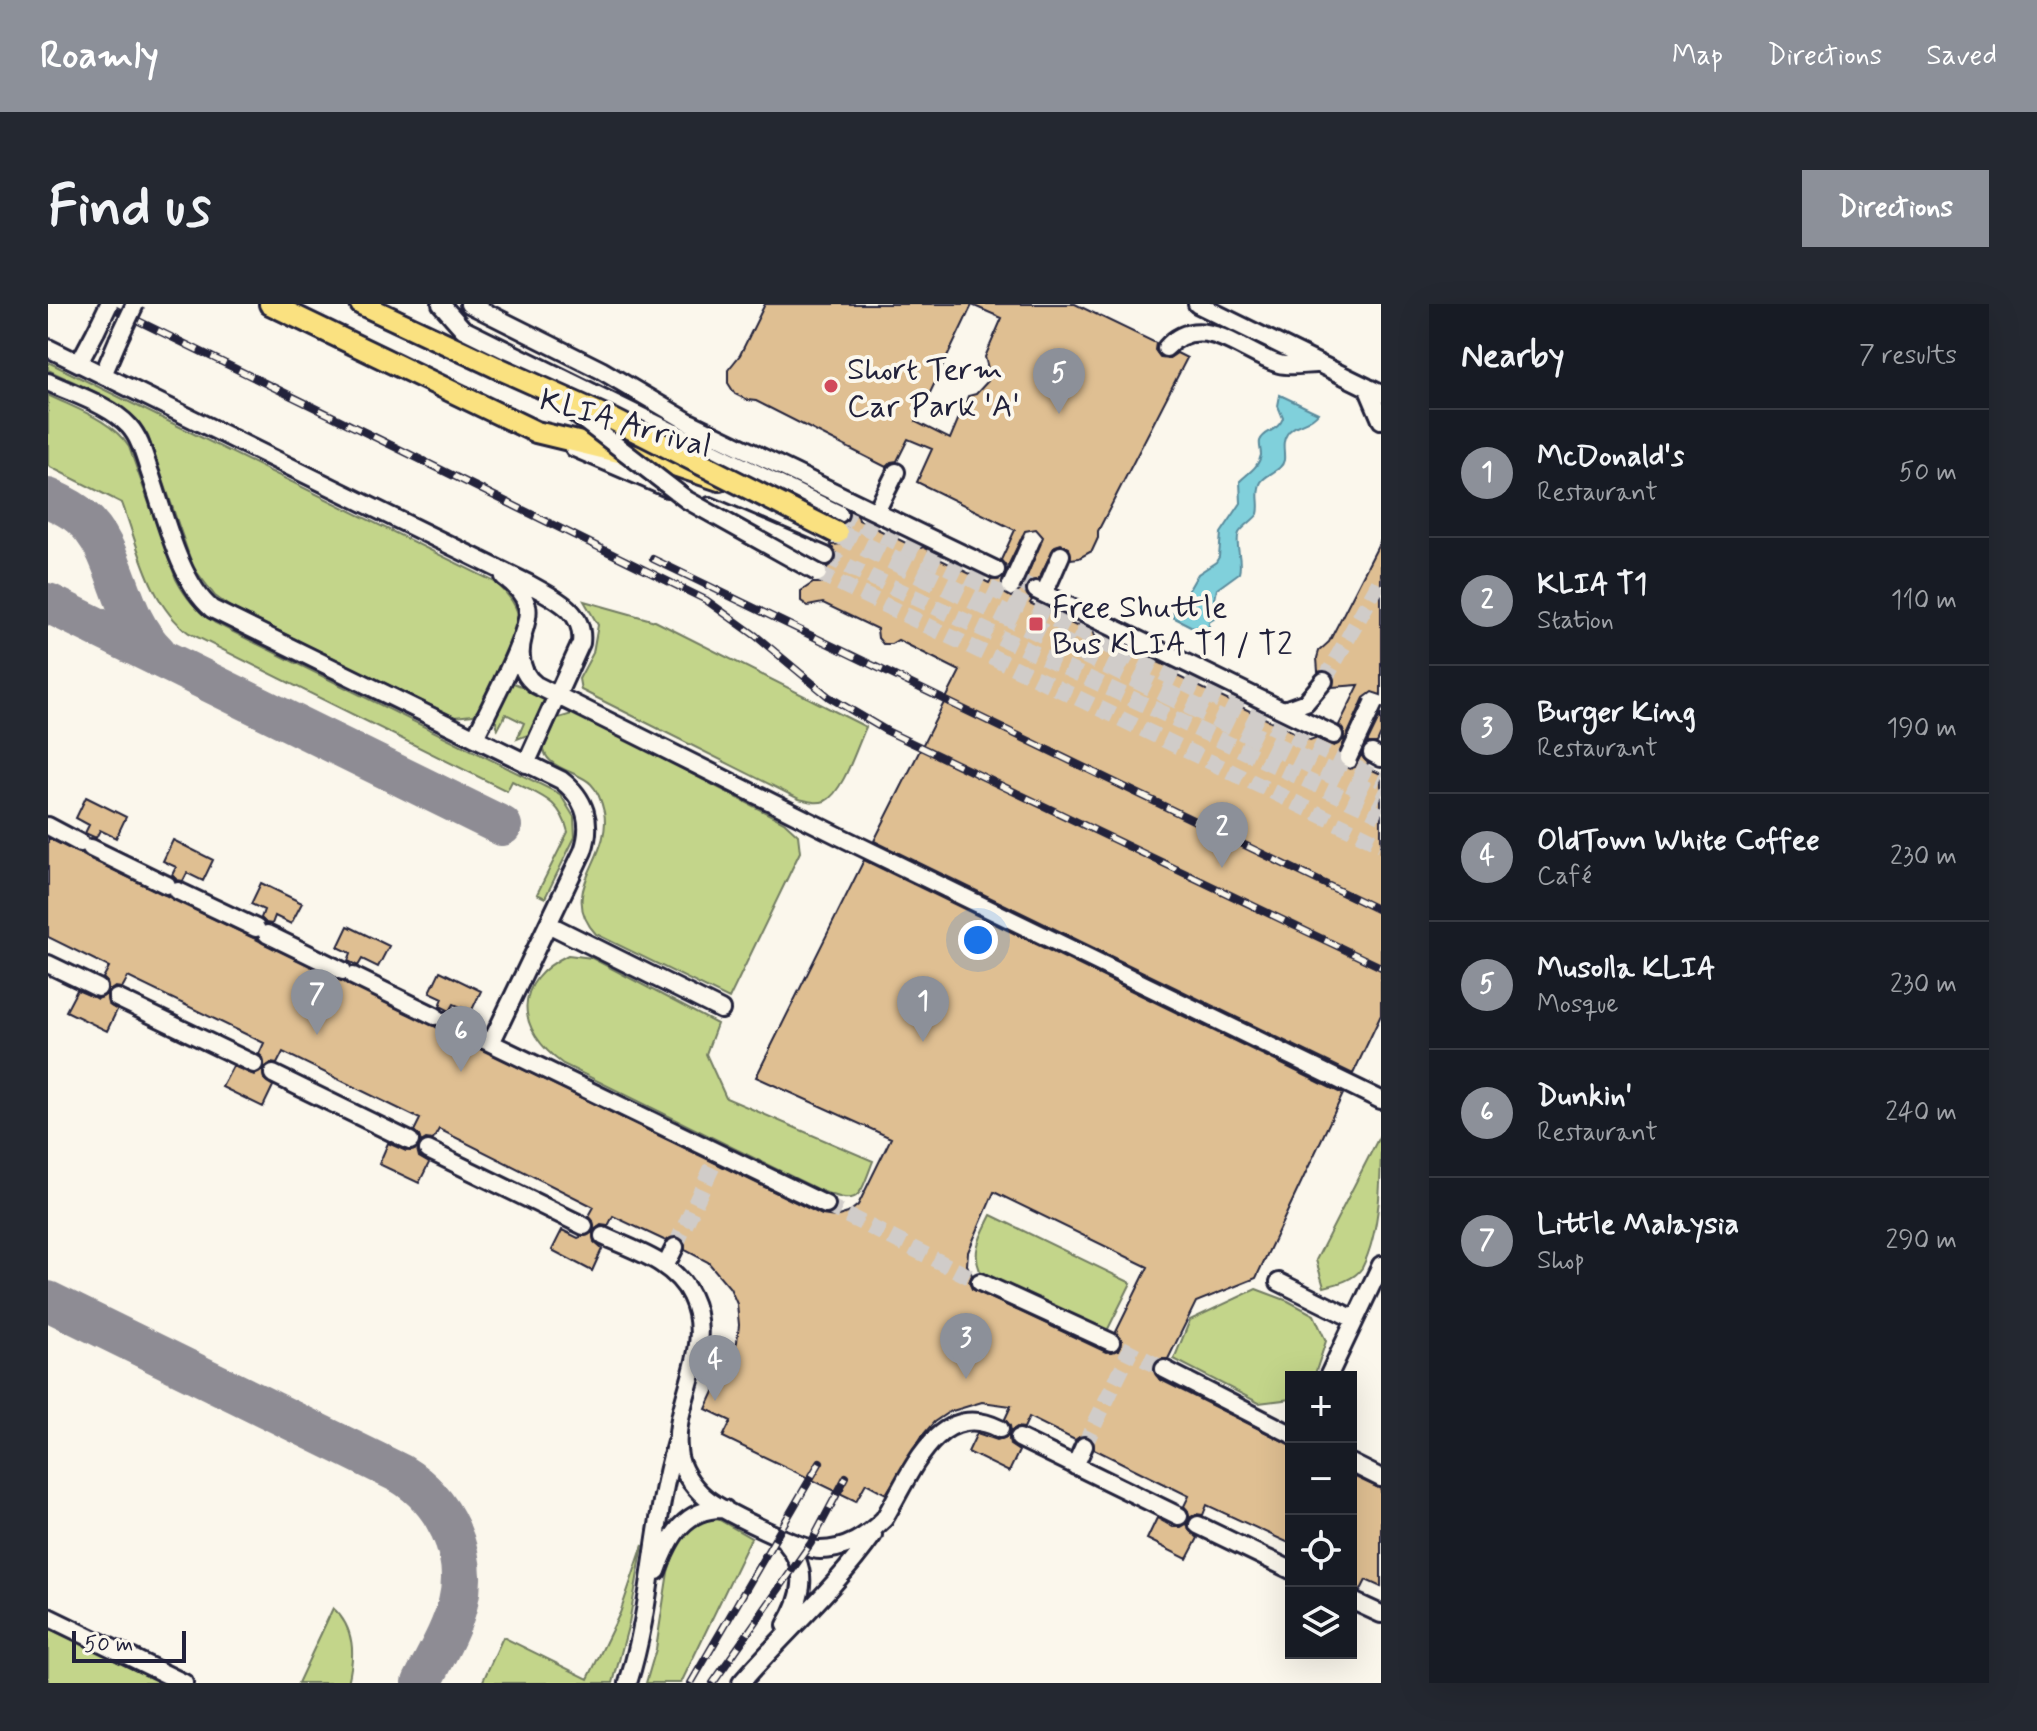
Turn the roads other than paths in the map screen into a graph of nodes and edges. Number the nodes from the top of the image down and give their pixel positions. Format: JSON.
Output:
{"nodes":[{"id":1,"x":109,"y":304,"type":"edge"},
{"id":2,"x":135,"y":304,"type":"edge"},
{"id":3,"x":270,"y":304,"type":"edge"},
{"id":4,"x":361,"y":304,"type":"edge"},
{"id":5,"x":441,"y":304,"type":"edge"},
{"id":6,"x":469,"y":304,"type":"edge"},
{"id":7,"x":1197,"y":304,"type":"edge"},
{"id":8,"x":48,"y":348,"type":"edge"},
{"id":9,"x":1166,"y":348,"type":"dead end"},
{"id":10,"x":79,"y":363,"type":"junction"},
{"id":11,"x":1320,"y":364,"type":"junction"},
{"id":12,"x":498,"y":368,"type":"junction"},
{"id":13,"x":103,"y":375,"type":"junction"},
{"id":14,"x":48,"y":382,"type":"edge"},
{"id":15,"x":1374,"y":390,"type":"edge"},
{"id":16,"x":1381,"y":420,"type":"edge"},
{"id":17,"x":536,"y":432,"type":"junction"},
{"id":18,"x":896,"y":472,"type":"dead end"},
{"id":19,"x":876,"y":512,"type":"junction"},
{"id":20,"x":839,"y":523,"type":"junction"},
{"id":21,"x":1032,"y":539,"type":"dead end"},
{"id":22,"x":1061,"y":555,"type":"dead end"},
{"id":23,"x":826,"y":556,"type":"tunnel mouth"},
{"id":24,"x":491,"y":566,"type":"junction"},
{"id":25,"x":996,"y":570,"type":"tunnel mouth"},
{"id":26,"x":818,"y":573,"type":"tunnel mouth"},
{"id":27,"x":1011,"y":586,"type":"dead end"},
{"id":28,"x":523,"y":637,"type":"junction"},
{"id":29,"x":1324,"y":681,"type":"tunnel mouth"},
{"id":30,"x":557,"y":695,"type":"junction"},
{"id":31,"x":1374,"y":703,"type":"dead end"},
{"id":32,"x":1284,"y":710,"type":"junction"},
{"id":33,"x":1334,"y":735,"type":"dead end"},
{"id":34,"x":475,"y":738,"type":"junction"},
{"id":35,"x":1348,"y":758,"type":"dead end"},
{"id":36,"x":526,"y":764,"type":"junction"},
{"id":37,"x":48,"y":826,"type":"edge"},
{"id":38,"x":548,"y":924,"type":"junction"},
{"id":39,"x":48,"y":964,"type":"edge"},
{"id":40,"x":98,"y":988,"type":"dead end"},
{"id":41,"x":117,"y":998,"type":"dead end"},
{"id":42,"x":721,"y":1010,"type":"dead end"},
{"id":43,"x":491,"y":1043,"type":"junction"},
{"id":44,"x":254,"y":1064,"type":"dead end"},
{"id":45,"x":273,"y":1074,"type":"dead end"},
{"id":46,"x":1381,"y":1100,"type":"edge"},
{"id":47,"x":410,"y":1141,"type":"dead end"},
{"id":48,"x":428,"y":1150,"type":"dead end"},
{"id":49,"x":826,"y":1205,"type":"tunnel mouth"},
{"id":50,"x":584,"y":1226,"type":"dead end"},
{"id":51,"x":603,"y":1236,"type":"dead end"},
{"id":52,"x":675,"y":1247,"type":"tunnel mouth"},
{"id":53,"x":666,"y":1265,"type":"junction"},
{"id":54,"x":1381,"y":1265,"type":"edge"},
{"id":55,"x":980,"y":1282,"type":"tunnel mouth"},
{"id":56,"x":1279,"y":1282,"type":"dead end"},
{"id":57,"x":1354,"y":1319,"type":"junction"},
{"id":58,"x":1111,"y":1342,"type":"tunnel mouth"},
{"id":59,"x":1164,"y":1369,"type":"tunnel mouth"},
{"id":60,"x":1331,"y":1371,"type":"edge"},
{"id":61,"x":680,"y":1429,"type":"junction"},
{"id":62,"x":1000,"y":1429,"type":"dead end"},
{"id":63,"x":1285,"y":1431,"type":"edge"},
{"id":64,"x":1019,"y":1438,"type":"dead end"},
{"id":65,"x":1084,"y":1446,"type":"tunnel mouth"},
{"id":66,"x":1075,"y":1466,"type":"junction"},
{"id":67,"x":1357,"y":1466,"type":"edge"},
{"id":68,"x":1381,"y":1478,"type":"edge"},
{"id":69,"x":726,"y":1509,"type":"junction"},
{"id":70,"x":1179,"y":1516,"type":"dead end"},
{"id":71,"x":884,"y":1519,"type":"junction"},
{"id":72,"x":1198,"y":1525,"type":"dead end"},
{"id":73,"x":782,"y":1537,"type":"junction"},
{"id":74,"x":1285,"y":1567,"type":"edge"},
{"id":75,"x":649,"y":1595,"type":"junction"},
{"id":76,"x":1357,"y":1603,"type":"edge"},
{"id":77,"x":1381,"y":1614,"type":"edge"},
{"id":78,"x":48,"y":1617,"type":"edge"},
{"id":79,"x":775,"y":1643,"type":"junction"},
{"id":80,"x":184,"y":1683,"type":"edge"},
{"id":81,"x":628,"y":1683,"type":"edge"},
{"id":82,"x":741,"y":1683,"type":"edge"}],
"edges":[{"from":1,"to":10,"type":"street","bridge":true},
{"from":2,"to":13,"type":"street","bridge":true},
{"from":3,"to":17,"type":"main road","name":"KLIA Arrival"},
{"from":4,"to":12,"type":"main road"},
{"from":5,"to":20,"type":"street"},
{"from":6,"to":19,"type":"street"},
{"from":7,"to":11,"type":"street"},
{"from":8,"to":10,"type":"street"},
{"from":9,"to":11,"type":"street"},
{"from":10,"to":13,"type":"street"},
{"from":11,"to":15,"type":"street"},
{"from":12,"to":20,"type":"main road","bridge":true},
{"from":12,"to":26,"type":"street","bridge":true},
{"from":13,"to":24,"type":"street"},
{"from":14,"to":34,"type":"street"},
{"from":15,"to":16,"type":"street"},
{"from":17,"to":20,"type":"main road","name":"KLIA Arrival"},
{"from":17,"to":23,"type":"street"},
{"from":18,"to":19,"type":"street"},
{"from":19,"to":25,"type":"street"},
{"from":21,"to":27,"type":"street","bridge":true},
{"from":22,"to":32,"type":"street"},
{"from":24,"to":28,"type":"street"},
{"from":24,"to":30,"type":"street"},
{"from":28,"to":30,"type":"street"},
{"from":28,"to":34,"type":"street"},
{"from":29,"to":32,"type":"street"},
{"from":30,"to":36,"type":"street"},
{"from":30,"to":46,"type":"street"},
{"from":31,"to":35,"type":"street","bridge":true},
{"from":32,"to":33,"type":"street"},
{"from":34,"to":36,"type":"street"},
{"from":36,"to":38,"type":"street"},
{"from":37,"to":43,"type":"street"},
{"from":38,"to":42,"type":"street"},
{"from":38,"to":43,"type":"street"},
{"from":39,"to":40,"type":"street"},
{"from":41,"to":44,"type":"street"},
{"from":43,"to":49,"type":"street"},
{"from":45,"to":47,"type":"street"},
{"from":48,"to":50,"type":"street"},
{"from":51,"to":53,"type":"street"},
{"from":52,"to":53,"type":"street"},
{"from":53,"to":61,"type":"street"},
{"from":54,"to":57,"type":"street"},
{"from":55,"to":58,"type":"street"},
{"from":56,"to":57,"type":"street"},
{"from":57,"to":60,"type":"street"},
{"from":59,"to":63,"type":"street"},
{"from":61,"to":69,"type":"street"},
{"from":61,"to":75,"type":"street"},
{"from":62,"to":71,"type":"street"},
{"from":64,"to":66,"type":"street"},
{"from":65,"to":66,"type":"street"},
{"from":66,"to":70,"type":"street"},
{"from":67,"to":68,"type":"street"},
{"from":69,"to":73,"type":"street"},
{"from":69,"to":75,"type":"street"},
{"from":71,"to":73,"type":"street"},
{"from":71,"to":79,"type":"street"},
{"from":72,"to":74,"type":"street"},
{"from":73,"to":79,"type":"street"},
{"from":75,"to":81,"type":"street"},
{"from":76,"to":77,"type":"street"},
{"from":78,"to":80,"type":"street"},
{"from":79,"to":82,"type":"street"}]}
